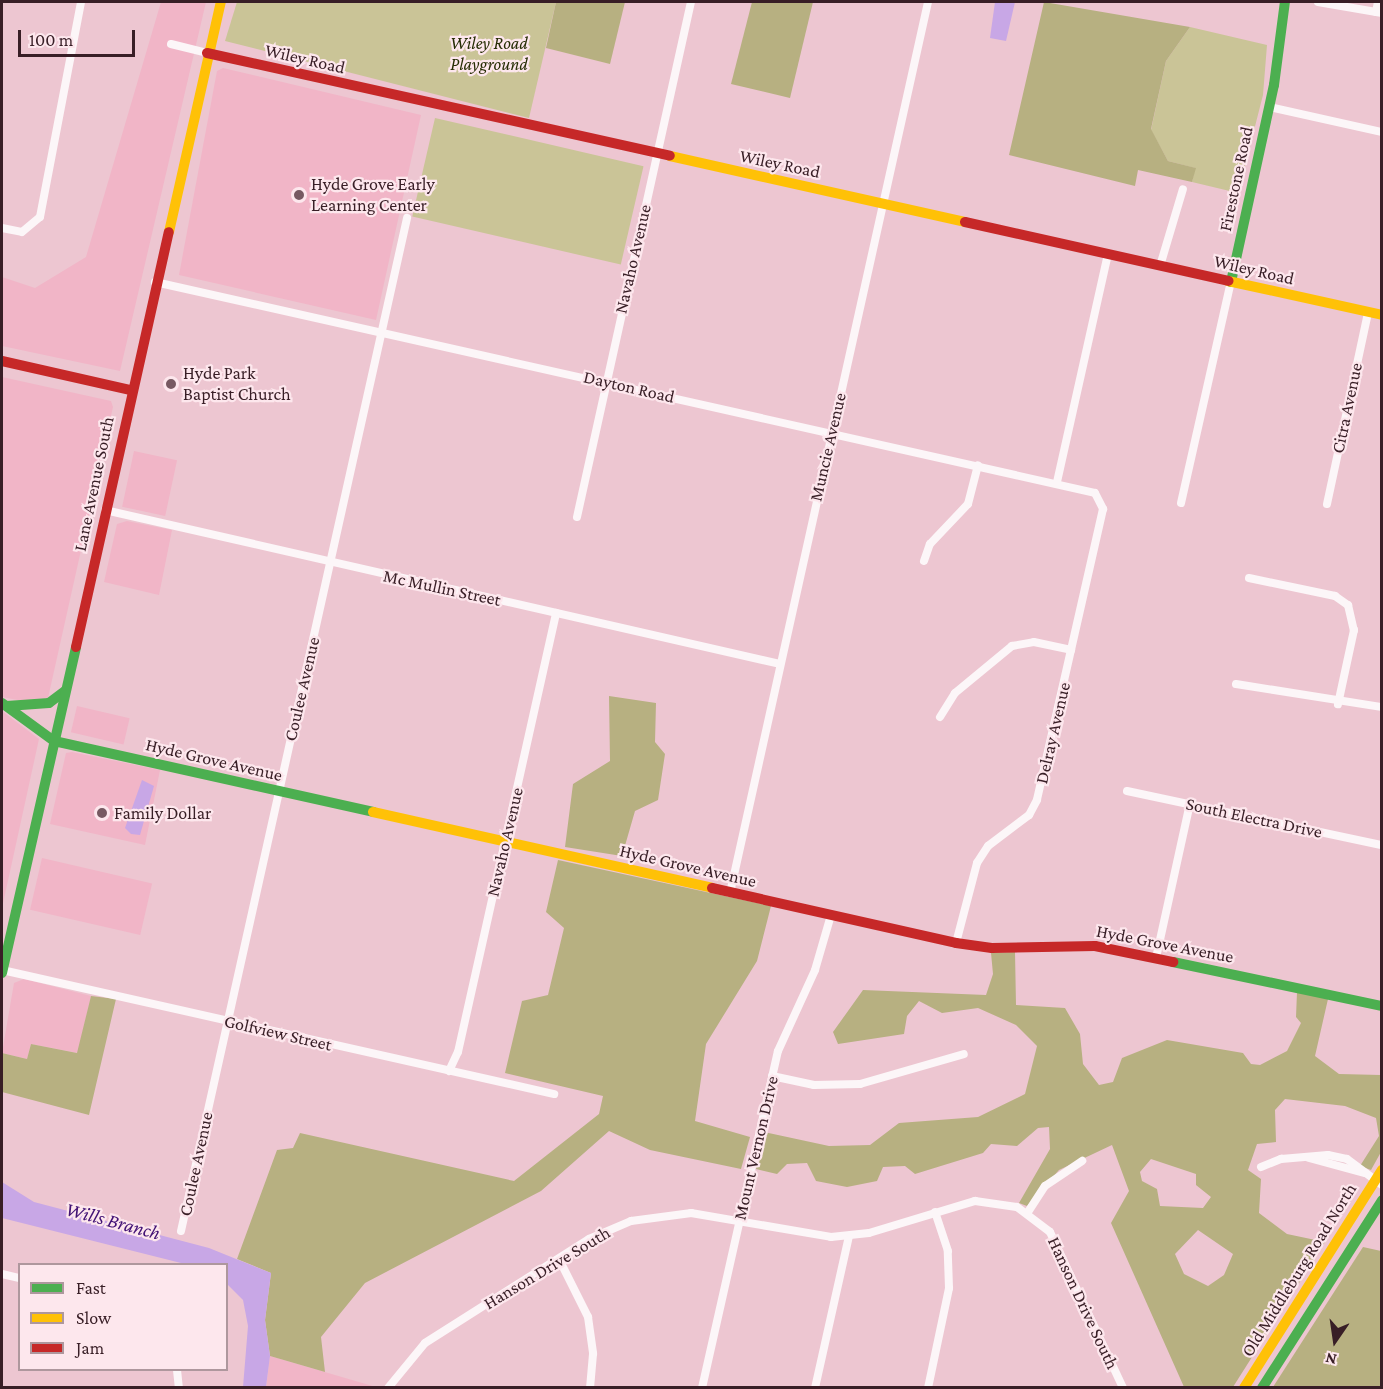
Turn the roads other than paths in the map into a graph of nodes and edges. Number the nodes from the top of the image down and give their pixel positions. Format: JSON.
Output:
{"nodes":[{"id":1,"x":81,"y":2,"type":"edge"},
{"id":2,"x":221,"y":2,"type":"edge"},
{"id":3,"x":691,"y":2,"type":"edge"},
{"id":4,"x":928,"y":2,"type":"edge"},
{"id":5,"x":1285,"y":2,"type":"edge"},
{"id":6,"x":1318,"y":2,"type":"edge"},
{"id":7,"x":1378,"y":2,"type":"edge"},
{"id":8,"x":1379,"y":13,"type":"edge"},
{"id":9,"x":171,"y":44,"type":"dead end"},
{"id":10,"x":207,"y":53,"type":"junction"},
{"id":11,"x":1269,"y":106,"type":"junction"},
{"id":12,"x":1382,"y":132,"type":"edge"},
{"id":13,"x":657,"y":154,"type":"junction"},
{"id":14,"x":1183,"y":189,"type":"dead end"},
{"id":15,"x":883,"y":204,"type":"junction"},
{"id":16,"x":406,"y":218,"type":"dead end"},
{"id":17,"x":2,"y":228,"type":"edge"},
{"id":18,"x":1108,"y":254,"type":"junction"},
{"id":19,"x":1160,"y":266,"type":"junction"},
{"id":20,"x":155,"y":282,"type":"junction"},
{"id":21,"x":1231,"y":282,"type":"junction"},
{"id":22,"x":1368,"y":312,"type":"junction"},
{"id":23,"x":1382,"y":315,"type":"edge"},
{"id":24,"x":381,"y":333,"type":"junction"},
{"id":25,"x":2,"y":361,"type":"edge"},
{"id":26,"x":606,"y":382,"type":"junction"},
{"id":27,"x":131,"y":390,"type":"junction"},
{"id":28,"x":832,"y":432,"type":"junction"},
{"id":29,"x":978,"y":465,"type":"junction"},
{"id":30,"x":1057,"y":482,"type":"junction"},
{"id":31,"x":1099,"y":498,"type":"joint"},
{"id":32,"x":1181,"y":503,"type":"dead end"},
{"id":33,"x":1327,"y":504,"type":"dead end"},
{"id":34,"x":105,"y":510,"type":"junction"},
{"id":35,"x":577,"y":517,"type":"dead end"},
{"id":36,"x":924,"y":561,"type":"dead end"},
{"id":37,"x":330,"y":563,"type":"junction"},
{"id":38,"x":1249,"y":578,"type":"dead end"},
{"id":39,"x":556,"y":613,"type":"junction"},
{"id":40,"x":1071,"y":650,"type":"junction"},
{"id":41,"x":780,"y":664,"type":"junction"},
{"id":42,"x":1236,"y":684,"type":"dead end"},
{"id":43,"x":65,"y":691,"type":"junction"},
{"id":44,"x":1338,"y":704,"type":"junction"},
{"id":45,"x":4,"y":705,"type":"edge"},
{"id":46,"x":1382,"y":706,"type":"edge"},
{"id":47,"x":939,"y":717,"type":"dead end"},
{"id":48,"x":54,"y":741,"type":"junction"},
{"id":49,"x":1127,"y":791,"type":"dead end"},
{"id":50,"x":279,"y":792,"type":"junction"},
{"id":51,"x":1190,"y":804,"type":"junction"},
{"id":52,"x":504,"y":842,"type":"junction"},
{"id":53,"x":1382,"y":845,"type":"edge"},
{"id":54,"x":729,"y":893,"type":"junction"},
{"id":55,"x":831,"y":915,"type":"junction"},
{"id":56,"x":956,"y":943,"type":"junction"},
{"id":57,"x":1156,"y":958,"type":"junction"},
{"id":58,"x":2,"y":972,"type":"edge"},
{"id":59,"x":1382,"y":1006,"type":"edge"},
{"id":60,"x":227,"y":1021,"type":"junction"},
{"id":61,"x":964,"y":1054,"type":"dead end"},
{"id":62,"x":448,"y":1071,"type":"junction"},
{"id":63,"x":772,"y":1076,"type":"junction"},
{"id":64,"x":554,"y":1094,"type":"dead end"},
{"id":65,"x":1082,"y":1161,"type":"dead end"},
{"id":66,"x":1261,"y":1167,"type":"dead end"},
{"id":67,"x":1382,"y":1170,"type":"edge"},
{"id":68,"x":1378,"y":1183,"type":"edge"},
{"id":69,"x":1382,"y":1200,"type":"edge"},
{"id":70,"x":935,"y":1212,"type":"junction"},
{"id":71,"x":1028,"y":1212,"type":"junction"},
{"id":72,"x":739,"y":1222,"type":"junction"},
{"id":73,"x":181,"y":1231,"type":"dead end"},
{"id":74,"x":849,"y":1236,"type":"junction"},
{"id":75,"x":559,"y":1259,"type":"junction"},
{"id":76,"x":2,"y":1274,"type":"edge"},
{"id":77,"x":18,"y":1278,"type":"edge"},
{"id":78,"x":1281,"y":1330,"type":"junction"},
{"id":79,"x":1294,"y":1337,"type":"junction"},
{"id":80,"x":177,"y":1371,"type":"edge"},
{"id":81,"x":179,"y":1388,"type":"edge"},
{"id":82,"x":388,"y":1388,"type":"edge"},
{"id":83,"x":590,"y":1388,"type":"edge"},
{"id":84,"x":702,"y":1388,"type":"edge"},
{"id":85,"x":815,"y":1388,"type":"edge"},
{"id":86,"x":928,"y":1388,"type":"edge"},
{"id":87,"x":1123,"y":1388,"type":"edge"},
{"id":88,"x":1244,"y":1388,"type":"edge"},
{"id":89,"x":1262,"y":1388,"type":"edge"}],
"edges":[{"from":1,"to":17,"type":"street"},
{"from":2,"to":10,"type":"street","name":"Lane Avenue South"},
{"from":3,"to":13,"type":"street","name":"Navaho Avenue"},
{"from":4,"to":15,"type":"street","name":"Muncie Avenue"},
{"from":5,"to":11,"type":"street","name":"Firestone Road"},
{"from":6,"to":8,"type":"street"},
{"from":7,"to":8,"type":"street"},
{"from":9,"to":10,"type":"street","name":"Wiley Road"},
{"from":10,"to":13,"type":"street","name":"Wiley Road"},
{"from":10,"to":20,"type":"street","name":"Lane Avenue South"},
{"from":11,"to":12,"type":"street"},
{"from":11,"to":21,"type":"street","name":"Firestone Road"},
{"from":13,"to":15,"type":"street","name":"Wiley Road"},
{"from":13,"to":26,"type":"street","name":"Navaho Avenue"},
{"from":14,"to":19,"type":"street"},
{"from":15,"to":18,"type":"street","name":"Wiley Road"},
{"from":15,"to":28,"type":"street","name":"Muncie Avenue"},
{"from":16,"to":24,"type":"street","name":"Coulee Avenue"},
{"from":18,"to":19,"type":"street","name":"Wiley Road"},
{"from":18,"to":30,"type":"street"},
{"from":19,"to":21,"type":"street","name":"Wiley Road"},
{"from":20,"to":24,"type":"street","name":"Dayton Road"},
{"from":20,"to":27,"type":"street","name":"Lane Avenue South"},
{"from":21,"to":22,"type":"street","name":"Wiley Road"},
{"from":21,"to":32,"type":"street","name":"Firestone Road"},
{"from":22,"to":23,"type":"street","name":"Wiley Road"},
{"from":22,"to":33,"type":"street","name":"Citra Avenue"},
{"from":24,"to":26,"type":"street","name":"Dayton Road"},
{"from":24,"to":37,"type":"street","name":"Coulee Avenue"},
{"from":25,"to":27,"type":"street"},
{"from":26,"to":28,"type":"street","name":"Dayton Road"},
{"from":26,"to":35,"type":"street","name":"Navaho Avenue"},
{"from":27,"to":34,"type":"street","name":"Lane Avenue South"},
{"from":28,"to":29,"type":"street","name":"Dayton Road"},
{"from":28,"to":41,"type":"street","name":"Muncie Avenue"},
{"from":29,"to":30,"type":"street","name":"Dayton Road"},
{"from":29,"to":36,"type":"street"},
{"from":30,"to":31,"type":"street","name":"Dayton Road"},
{"from":31,"to":40,"type":"street","name":"Delray Avenue"},
{"from":34,"to":37,"type":"street","name":"Mc Mullin Street"},
{"from":34,"to":43,"type":"street","name":"Lane Avenue South"},
{"from":37,"to":39,"type":"street","name":"Mc Mullin Street"},
{"from":37,"to":50,"type":"street","name":"Coulee Avenue"},
{"from":38,"to":44,"type":"street"},
{"from":39,"to":41,"type":"street","name":"Mc Mullin Street"},
{"from":39,"to":52,"type":"street","name":"Navaho Avenue"},
{"from":40,"to":47,"type":"street"},
{"from":40,"to":56,"type":"street","name":"Delray Avenue"},
{"from":41,"to":54,"type":"street","name":"Muncie Avenue"},
{"from":42,"to":44,"type":"street"},
{"from":43,"to":45,"type":"street"},
{"from":43,"to":48,"type":"street","name":"Lane Avenue South"},
{"from":44,"to":46,"type":"street"},
{"from":45,"to":48,"type":"street","name":"Hyde Grove Avenue"},
{"from":48,"to":50,"type":"street","name":"Hyde Grove Avenue"},
{"from":48,"to":58,"type":"street","name":"Lane Avenue South"},
{"from":49,"to":51,"type":"street","name":"South Electra Drive"},
{"from":50,"to":52,"type":"street","name":"Hyde Grove Avenue"},
{"from":50,"to":60,"type":"street","name":"Coulee Avenue"},
{"from":51,"to":53,"type":"street","name":"South Electra Drive"},
{"from":51,"to":57,"type":"street"},
{"from":52,"to":54,"type":"street","name":"Hyde Grove Avenue"},
{"from":52,"to":62,"type":"street","name":"Navaho Avenue"},
{"from":54,"to":55,"type":"street","name":"Hyde Grove Avenue"},
{"from":55,"to":56,"type":"street","name":"Hyde Grove Avenue"},
{"from":55,"to":63,"type":"street","name":"Mount Vernon Drive"},
{"from":56,"to":57,"type":"street","name":"Hyde Grove Avenue"},
{"from":57,"to":59,"type":"street","name":"Hyde Grove Avenue"},
{"from":58,"to":60,"type":"street","name":"Golfview Street"},
{"from":60,"to":62,"type":"street","name":"Golfview Street"},
{"from":60,"to":73,"type":"street","name":"Coulee Avenue"},
{"from":61,"to":63,"type":"street"},
{"from":62,"to":64,"type":"street","name":"Golfview Street"},
{"from":63,"to":72,"type":"street","name":"Mount Vernon Drive"},
{"from":65,"to":71,"type":"street"},
{"from":66,"to":68,"type":"street"},
{"from":67,"to":68,"type":"street","name":"Old Middleburg Road North"},
{"from":68,"to":78,"type":"street","name":"Old Middleburg Road North"},
{"from":69,"to":79,"type":"street","name":"Old Middleburg Road North"},
{"from":70,"to":71,"type":"street","name":"Hanson Drive South"},
{"from":70,"to":74,"type":"street","name":"Hanson Drive South"},
{"from":70,"to":86,"type":"street"},
{"from":71,"to":87,"type":"street","name":"Hanson Drive South"},
{"from":72,"to":74,"type":"street","name":"Hanson Drive South"},
{"from":72,"to":75,"type":"street","name":"Hanson Drive South"},
{"from":72,"to":84,"type":"street","name":"Mount Vernon Drive"},
{"from":74,"to":85,"type":"street"},
{"from":75,"to":82,"type":"street","name":"Hanson Drive South"},
{"from":75,"to":83,"type":"street"},
{"from":76,"to":77,"type":"street"},
{"from":78,"to":79,"type":"street"},
{"from":78,"to":88,"type":"street","name":"Old Middleburg Road North"},
{"from":79,"to":89,"type":"street","name":"Old Middleburg Road North"},
{"from":80,"to":81,"type":"street"}]}
